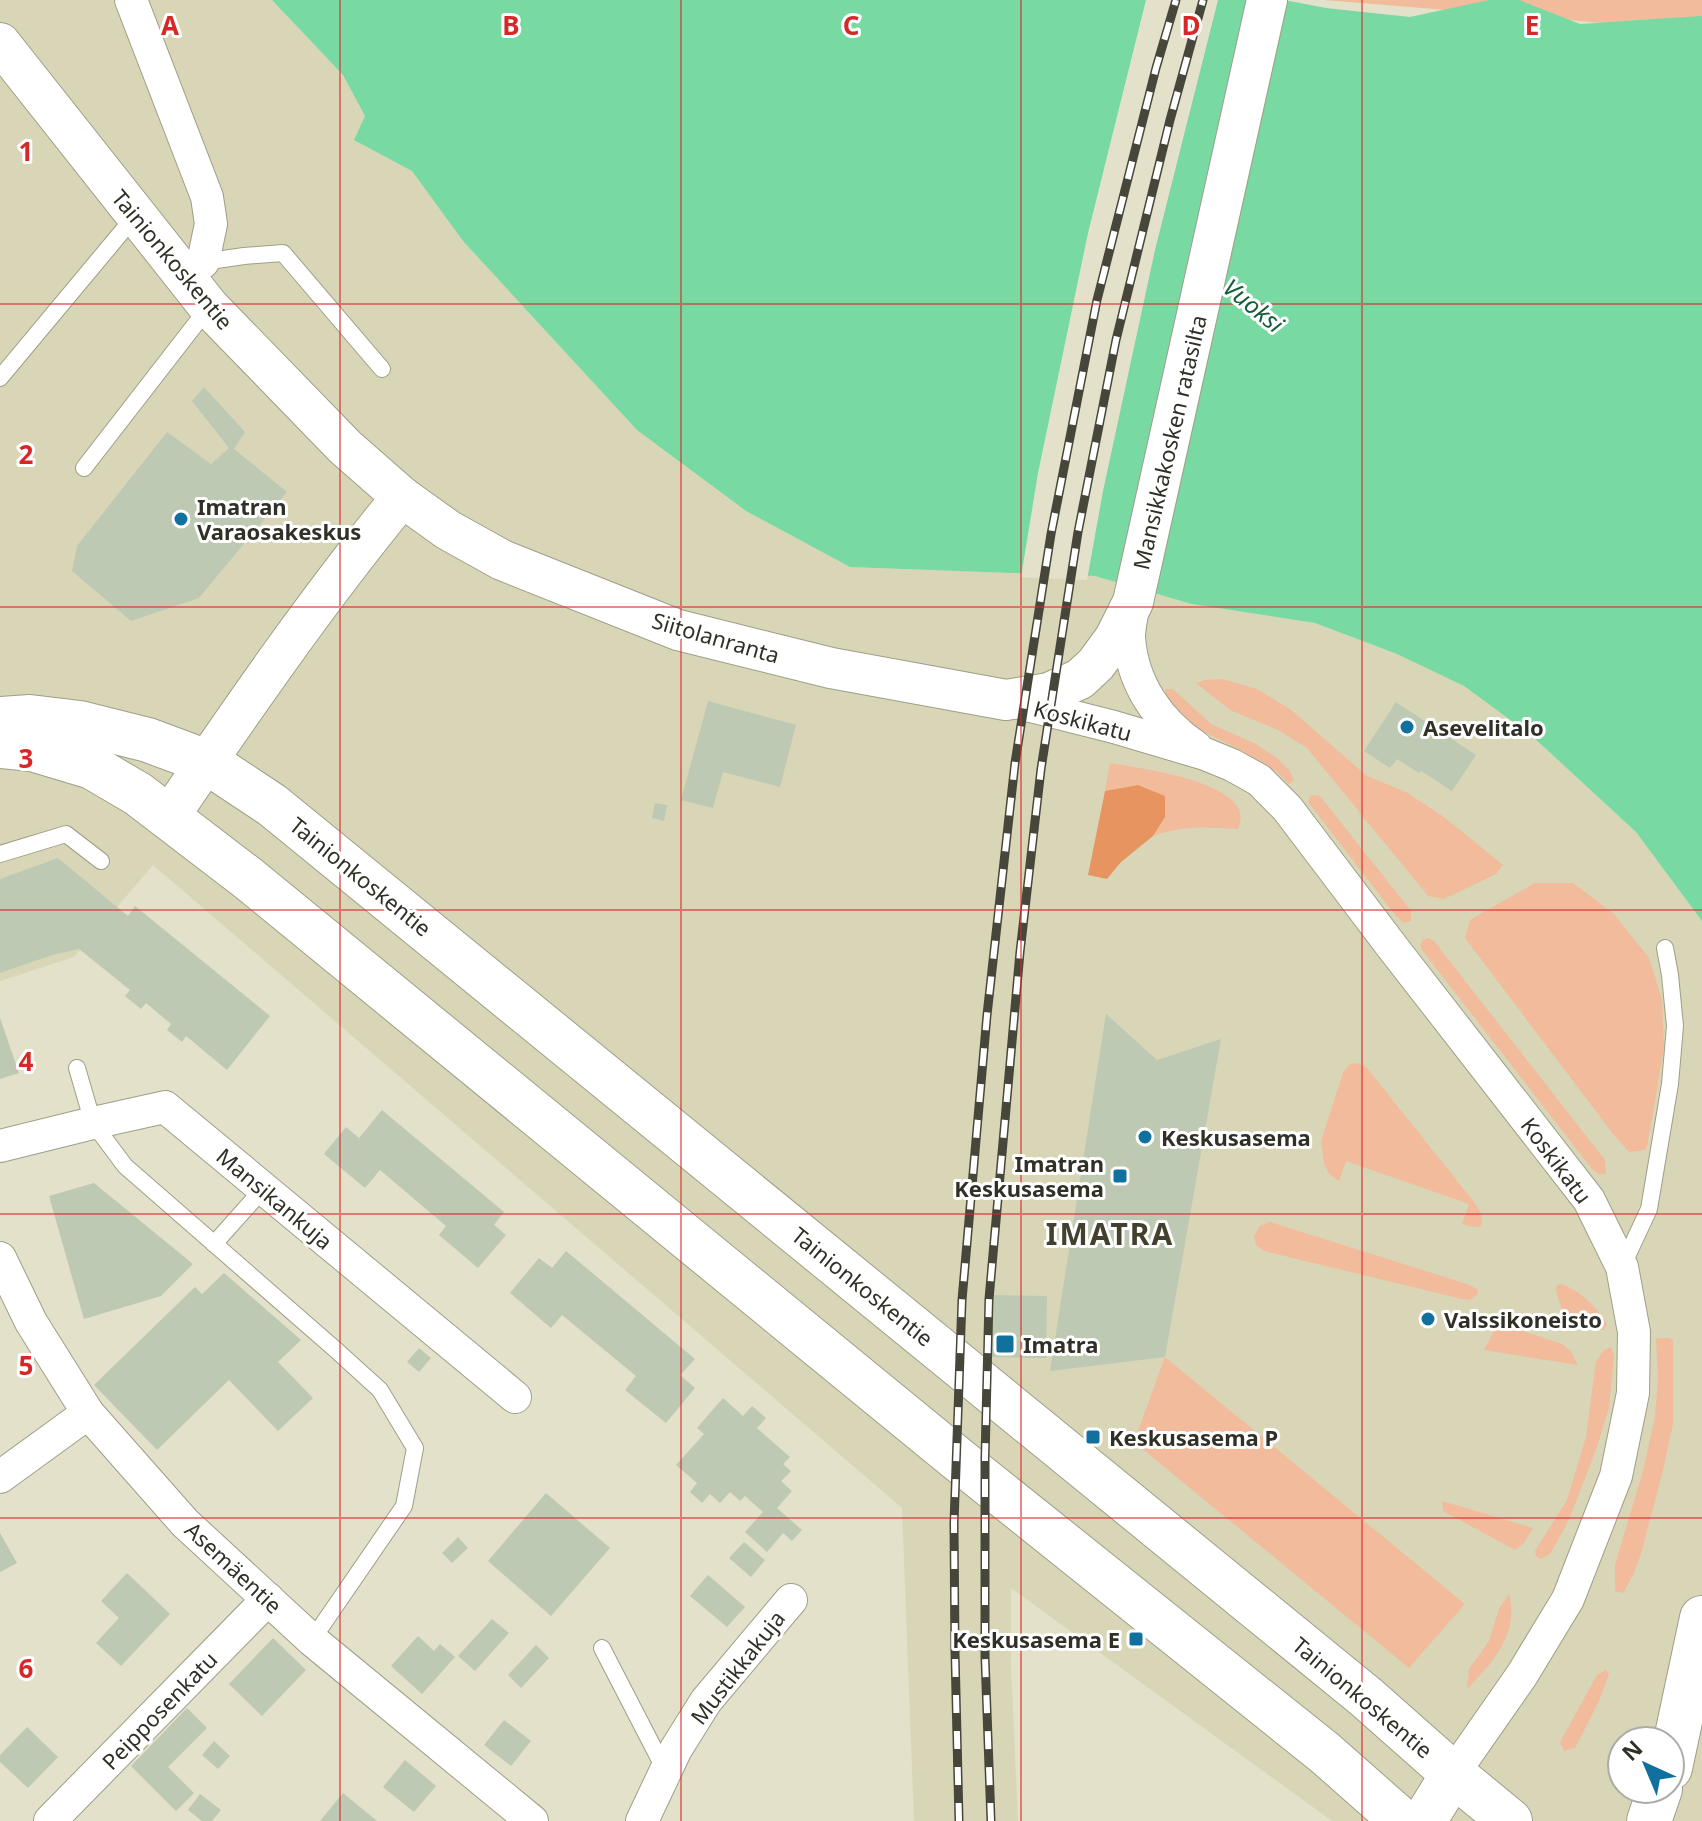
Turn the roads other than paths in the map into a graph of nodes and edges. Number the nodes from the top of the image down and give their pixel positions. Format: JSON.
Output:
{"nodes":[{"id":1,"x":131,"y":0,"type":"edge"},
{"id":2,"x":1267,"y":0,"type":"edge"},
{"id":3,"x":0,"y":43,"type":"edge"},
{"id":4,"x":135,"y":216,"type":"junction"},
{"id":5,"x":199,"y":282,"type":"junction"},
{"id":6,"x":382,"y":369,"type":"dead end"},
{"id":7,"x":0,"y":378,"type":"edge"},
{"id":8,"x":84,"y":468,"type":"dead end"},
{"id":9,"x":402,"y":497,"type":"junction"},
{"id":10,"x":1133,"y":602,"type":"junction"},
{"id":11,"x":1006,"y":700,"type":"junction"},
{"id":12,"x":0,"y":719,"type":"edge"},
{"id":13,"x":0,"y":746,"type":"edge"},
{"id":14,"x":1205,"y":754,"type":"junction"},
{"id":15,"x":207,"y":762,"type":"junction"},
{"id":16,"x":168,"y":818,"type":"junction"},
{"id":17,"x":0,"y":854,"type":"edge"},
{"id":18,"x":101,"y":861,"type":"dead end"},
{"id":19,"x":1665,"y":948,"type":"dead end"},
{"id":20,"x":77,"y":1068,"type":"dead end"},
{"id":21,"x":93,"y":1123,"type":"junction"},
{"id":22,"x":0,"y":1146,"type":"edge"},
{"id":23,"x":263,"y":1189,"type":"junction"},
{"id":24,"x":214,"y":1244,"type":"junction"},
{"id":25,"x":0,"y":1258,"type":"edge"},
{"id":26,"x":1622,"y":1267,"type":"junction"},
{"id":27,"x":515,"y":1397,"type":"dead end"},
{"id":28,"x":88,"y":1413,"type":"junction"},
{"id":29,"x":0,"y":1477,"type":"edge"},
{"id":30,"x":268,"y":1599,"type":"junction"},
{"id":31,"x":791,"y":1600,"type":"dead end"},
{"id":32,"x":1702,"y":1618,"type":"edge"},
{"id":33,"x":312,"y":1640,"type":"junction"},
{"id":34,"x":602,"y":1648,"type":"dead end"},
{"id":35,"x":1678,"y":1725,"type":"edge"},
{"id":36,"x":665,"y":1772,"type":"junction"},
{"id":37,"x":1453,"y":1774,"type":"junction"},
{"id":38,"x":50,"y":1821,"type":"edge"},
{"id":39,"x":532,"y":1821,"type":"edge"},
{"id":40,"x":642,"y":1821,"type":"edge"},
{"id":41,"x":1402,"y":1821,"type":"edge"},
{"id":42,"x":1424,"y":1821,"type":"edge"},
{"id":43,"x":1510,"y":1821,"type":"edge"}],
"edges":[{"from":1,"to":5,"type":"street"},
{"from":2,"to":10,"type":"street","name":"Mansikkakosken ratasilta"},
{"from":3,"to":4,"type":"street","name":"Tainionkoskentie"},
{"from":4,"to":5,"type":"street","name":"Tainionkoskentie"},
{"from":4,"to":7,"type":"lane"},
{"from":5,"to":6,"type":"lane"},
{"from":5,"to":8,"type":"lane"},
{"from":5,"to":9,"type":"street","name":"Tainionkoskentie"},
{"from":9,"to":11,"type":"street","name":"Siitolanranta"},
{"from":9,"to":15,"type":"street"},
{"from":10,"to":11,"type":"street","name":"Mansikkakosken ratasilta"},
{"from":10,"to":14,"type":"street","name":"Koskikatu"},
{"from":11,"to":14,"type":"street","name":"Koskikatu"},
{"from":12,"to":15,"type":"main road","name":"Tainionkoskentie"},
{"from":13,"to":16,"type":"main road"},
{"from":14,"to":26,"type":"street","name":"Koskikatu"},
{"from":15,"to":16,"type":"street"},
{"from":15,"to":37,"type":"main road","name":"Tainionkoskentie"},
{"from":16,"to":41,"type":"main road"},
{"from":17,"to":18,"type":"lane"},
{"from":19,"to":26,"type":"lane"},
{"from":20,"to":21,"type":"lane"},
{"from":21,"to":22,"type":"street","name":"Mansikankuja"},
{"from":21,"to":23,"type":"street","name":"Mansikankuja"},
{"from":21,"to":24,"type":"lane"},
{"from":23,"to":24,"type":"lane"},
{"from":23,"to":27,"type":"street","name":"Mansikankuja"},
{"from":24,"to":33,"type":"lane"},
{"from":25,"to":28,"type":"street","name":"Asemäentie"},
{"from":26,"to":37,"type":"street","name":"Koskikatu"},
{"from":28,"to":29,"type":"street"},
{"from":28,"to":30,"type":"street","name":"Asemäentie"},
{"from":30,"to":33,"type":"street","name":"Asemäentie"},
{"from":30,"to":38,"type":"street","name":"Peipposenkatu"},
{"from":31,"to":36,"type":"street","name":"Mustikkakuja"},
{"from":32,"to":35,"type":"main road"},
{"from":33,"to":39,"type":"street","name":"Asemäentie"},
{"from":34,"to":36,"type":"lane"},
{"from":36,"to":40,"type":"street","name":"Mustikkakuja"},
{"from":37,"to":42,"type":"main road","name":"Koskikatu"},
{"from":37,"to":43,"type":"main road","name":"Tainionkoskentie"}]}
